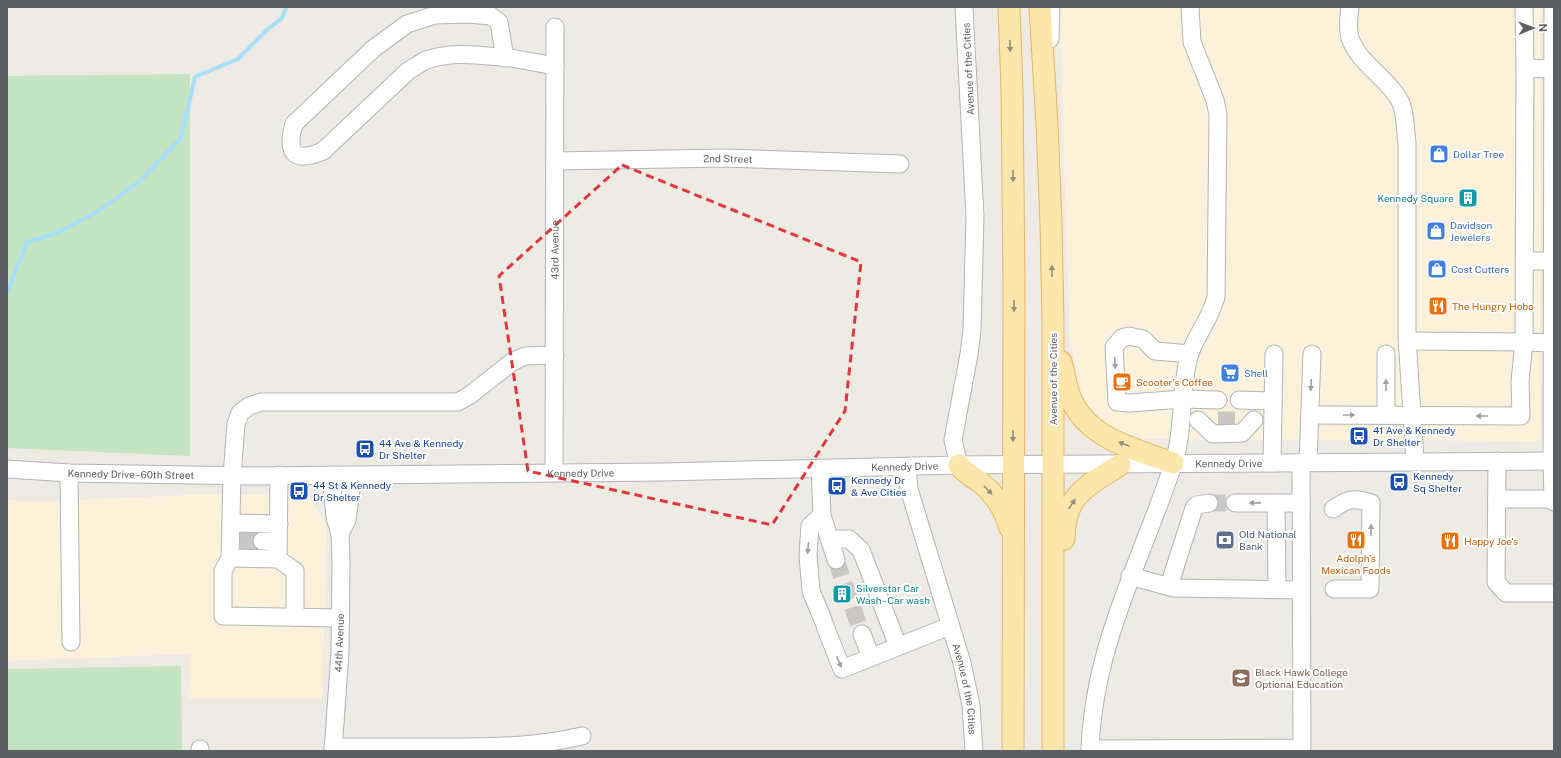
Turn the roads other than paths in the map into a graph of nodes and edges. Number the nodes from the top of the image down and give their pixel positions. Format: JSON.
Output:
{"nodes":[{"id":1,"x":964,"y":7,"type":"edge"},
{"id":2,"x":1009,"y":7,"type":"edge"},
{"id":3,"x":1040,"y":7,"type":"edge"},
{"id":4,"x":1051,"y":7,"type":"edge"},
{"id":5,"x":1190,"y":7,"type":"edge"},
{"id":6,"x":1350,"y":7,"type":"edge"},
{"id":7,"x":1524,"y":7,"type":"edge"},
{"id":8,"x":1553,"y":7,"type":"edge"},
{"id":9,"x":555,"y":27,"type":"dead end"},
{"id":10,"x":505,"y":58,"type":"junction"},
{"id":11,"x":555,"y":66,"type":"junction"},
{"id":12,"x":1525,"y":68,"type":"junction"},
{"id":13,"x":1553,"y":69,"type":"junction"},
{"id":14,"x":1048,"y":125,"type":"junction"},
{"id":15,"x":555,"y":161,"type":"junction"},
{"id":16,"x":900,"y":164,"type":"dead end"},
{"id":17,"x":1525,"y":261,"type":"junction"},
{"id":18,"x":1552,"y":261,"type":"junction"},
{"id":19,"x":1052,"y":298,"type":"junction"},
{"id":20,"x":1408,"y":342,"type":"junction"},
{"id":21,"x":1524,"y":342,"type":"junction"},
{"id":22,"x":1552,"y":343,"type":"junction"},
{"id":23,"x":1190,"y":354,"type":"junction"},
{"id":24,"x":1274,"y":354,"type":"dead end"},
{"id":25,"x":1312,"y":354,"type":"dead end"},
{"id":26,"x":1386,"y":354,"type":"dead end"},
{"id":27,"x":555,"y":355,"type":"junction"},
{"id":28,"x":1183,"y":399,"type":"junction"},
{"id":29,"x":1218,"y":400,"type":"tunnel mouth"},
{"id":30,"x":1239,"y":400,"type":"dead end"},
{"id":31,"x":1273,"y":401,"type":"junction"},
{"id":32,"x":1310,"y":415,"type":"junction"},
{"id":33,"x":1386,"y":415,"type":"junction"},
{"id":34,"x":1412,"y":416,"type":"junction"},
{"id":35,"x":1181,"y":420,"type":"junction"},
{"id":36,"x":1198,"y":420,"type":"junction"},
{"id":37,"x":1218,"y":420,"type":"tunnel mouth"},
{"id":38,"x":1273,"y":420,"type":"junction"},
{"id":39,"x":1414,"y":461,"type":"junction"},
{"id":40,"x":1497,"y":461,"type":"junction"},
{"id":41,"x":1304,"y":462,"type":"junction"},
{"id":42,"x":1553,"y":462,"type":"edge"},
{"id":43,"x":1173,"y":463,"type":"junction"},
{"id":44,"x":1272,"y":463,"type":"junction"},
{"id":45,"x":1053,"y":464,"type":"junction"},
{"id":46,"x":1120,"y":464,"type":"junction"},
{"id":47,"x":959,"y":465,"type":"junction"},
{"id":48,"x":1013,"y":465,"type":"junction"},
{"id":49,"x":908,"y":467,"type":"junction"},
{"id":50,"x":820,"y":468,"type":"junction"},
{"id":51,"x":7,"y":469,"type":"edge"},
{"id":52,"x":554,"y":472,"type":"junction"},
{"id":53,"x":69,"y":473,"type":"junction"},
{"id":54,"x":353,"y":474,"type":"junction"},
{"id":55,"x":331,"y":475,"type":"junction"},
{"id":56,"x":232,"y":476,"type":"junction"},
{"id":57,"x":255,"y":476,"type":"joint"},
{"id":58,"x":279,"y":476,"type":"junction"},
{"id":59,"x":1496,"y":499,"type":"junction"},
{"id":60,"x":1553,"y":500,"type":"edge"},
{"id":61,"x":1235,"y":503,"type":"tunnel mouth"},
{"id":62,"x":1276,"y":503,"type":"junction"},
{"id":63,"x":1301,"y":503,"type":"junction"},
{"id":64,"x":1203,"y":504,"type":"dead end"},
{"id":65,"x":1333,"y":509,"type":"dead end"},
{"id":66,"x":822,"y":515,"type":"junction"},
{"id":67,"x":231,"y":523,"type":"junction"},
{"id":68,"x":279,"y":524,"type":"junction"},
{"id":69,"x":340,"y":534,"type":"junction"},
{"id":70,"x":829,"y":539,"type":"junction"},
{"id":71,"x":1013,"y":541,"type":"junction"},
{"id":72,"x":230,"y":558,"type":"junction"},
{"id":73,"x":278,"y":559,"type":"junction"},
{"id":74,"x":836,"y":560,"type":"tunnel mouth"},
{"id":75,"x":1130,"y":576,"type":"junction"},
{"id":76,"x":1554,"y":583,"type":"edge"},
{"id":77,"x":1169,"y":586,"type":"junction"},
{"id":78,"x":1277,"y":590,"type":"junction"},
{"id":79,"x":1301,"y":590,"type":"junction"},
{"id":80,"x":1334,"y":590,"type":"dead end"},
{"id":81,"x":1506,"y":592,"type":"junction"},
{"id":82,"x":1554,"y":593,"type":"edge"},
{"id":83,"x":295,"y":617,"type":"junction"},
{"id":84,"x":340,"y":618,"type":"junction"},
{"id":85,"x":950,"y":626,"type":"junction"},
{"id":86,"x":862,"y":634,"type":"tunnel mouth"},
{"id":87,"x":71,"y":642,"type":"dead end"},
{"id":88,"x":898,"y":646,"type":"junction"},
{"id":89,"x":871,"y":657,"type":"junction"},
{"id":90,"x":582,"y":736,"type":"dead end"},
{"id":91,"x":333,"y":749,"type":"edge"},
{"id":92,"x":475,"y":749,"type":"edge"},
{"id":93,"x":1090,"y":750,"type":"edge"},
{"id":94,"x":974,"y":751,"type":"edge"},
{"id":95,"x":1013,"y":751,"type":"edge"},
{"id":96,"x":1053,"y":751,"type":"edge"},
{"id":97,"x":1057,"y":751,"type":"edge"}],
"edges":[{"from":1,"to":47,"type":"street","name":"Avenue of the Cities"},
{"from":2,"to":48,"type":"main road","one_way":true},
{"from":3,"to":14,"type":"main road","name":"Avenue of the Cities"},
{"from":4,"to":14,"type":"street"},
{"from":5,"to":23,"type":"street"},
{"from":6,"to":20,"type":"street"},
{"from":7,"to":12,"type":"street"},
{"from":8,"to":13,"type":"street"},
{"from":9,"to":11,"type":"street","name":"43rd Avenue"},
{"from":10,"to":10,"type":"street"},
{"from":10,"to":11,"type":"street"},
{"from":11,"to":15,"type":"street","name":"43rd Avenue"},
{"from":12,"to":13,"type":"street"},
{"from":12,"to":17,"type":"street"},
{"from":13,"to":18,"type":"street"},
{"from":19,"to":14,"type":"main road","name":"Avenue of the Cities","one_way":true},
{"from":15,"to":16,"type":"street","name":"2nd Street"},
{"from":15,"to":27,"type":"street","name":"43rd Avenue"},
{"from":17,"to":18,"type":"street"},
{"from":17,"to":21,"type":"street"},
{"from":18,"to":22,"type":"street"},
{"from":43,"to":19,"type":"main road","one_way":true},
{"from":19,"to":45,"type":"main road","name":"Avenue of the Cities"},
{"from":20,"to":21,"type":"street"},
{"from":20,"to":34,"type":"street"},
{"from":21,"to":22,"type":"street"},
{"from":21,"to":34,"type":"street","one_way":true},
{"from":22,"to":42,"type":"street"},
{"from":23,"to":28,"type":"street"},
{"from":23,"to":28,"type":"street","one_way":true},
{"from":24,"to":31,"type":"street"},
{"from":25,"to":32,"type":"street","one_way":true},
{"from":33,"to":26,"type":"street","one_way":true},
{"from":27,"to":52,"type":"street","name":"43rd Avenue"},
{"from":27,"to":56,"type":"street"},
{"from":28,"to":29,"type":"street"},
{"from":28,"to":35,"type":"street"},
{"from":30,"to":31,"type":"street"},
{"from":31,"to":38,"type":"street"},
{"from":32,"to":33,"type":"street","one_way":true},
{"from":32,"to":41,"type":"street"},
{"from":33,"to":34,"type":"street"},
{"from":34,"to":39,"type":"street"},
{"from":35,"to":36,"type":"street"},
{"from":35,"to":43,"type":"street"},
{"from":36,"to":37,"type":"street"},
{"from":36,"to":38,"type":"street"},
{"from":38,"to":44,"type":"street"},
{"from":39,"to":40,"type":"street","name":"Kennedy Drive"},
{"from":39,"to":41,"type":"street","name":"Kennedy Drive"},
{"from":40,"to":42,"type":"street","name":"Kennedy Drive"},
{"from":40,"to":59,"type":"street"},
{"from":41,"to":44,"type":"street","name":"Kennedy Drive"},
{"from":41,"to":63,"type":"street"},
{"from":42,"to":60,"type":"street"},
{"from":43,"to":44,"type":"street","name":"Kennedy Drive"},
{"from":43,"to":46,"type":"street","name":"Kennedy Drive"},
{"from":43,"to":75,"type":"street"},
{"from":45,"to":46,"type":"street","name":"Kennedy Drive"},
{"from":45,"to":48,"type":"street","name":"Kennedy Drive"},
{"from":45,"to":96,"type":"main road","name":"Avenue of the Cities"},
{"from":97,"to":46,"type":"main road","one_way":true},
{"from":47,"to":48,"type":"street","name":"Kennedy Drive"},
{"from":47,"to":49,"type":"street","name":"Kennedy Drive"},
{"from":47,"to":71,"type":"main road","one_way":true},
{"from":48,"to":71,"type":"main road"},
{"from":49,"to":50,"type":"street","name":"Kennedy Drive"},
{"from":49,"to":85,"type":"street","name":"Avenue of the Cities"},
{"from":50,"to":52,"type":"street","name":"Kennedy Drive"},
{"from":50,"to":66,"type":"street"},
{"from":51,"to":53,"type":"street","name":"Kennedy Drive - 60th Street"},
{"from":52,"to":54,"type":"street","name":"Kennedy Drive"},
{"from":53,"to":56,"type":"street","name":"Kennedy Drive - 60th Street"},
{"from":53,"to":87,"type":"street"},
{"from":54,"to":55,"type":"street","name":"Kennedy Drive"},
{"from":54,"to":69,"type":"street","name":"44th Avenue"},
{"from":55,"to":58,"type":"street","name":"Kennedy Drive"},
{"from":55,"to":69,"type":"street","name":"44th Avenue"},
{"from":56,"to":57,"type":"street","name":"Kennedy Drive - 60th Street"},
{"from":56,"to":67,"type":"street"},
{"from":57,"to":58,"type":"street","name":"Kennedy Drive"},
{"from":58,"to":68,"type":"street"},
{"from":59,"to":60,"type":"street"},
{"from":59,"to":81,"type":"street"},
{"from":62,"to":61,"type":"street","one_way":true},
{"from":62,"to":63,"type":"street"},
{"from":62,"to":78,"type":"street"},
{"from":63,"to":79,"type":"street"},
{"from":64,"to":77,"type":"street"},
{"from":80,"to":65,"type":"street","one_way":true},
{"from":66,"to":70,"type":"street"},
{"from":66,"to":89,"type":"street","one_way":true},
{"from":67,"to":68,"type":"street"},
{"from":67,"to":72,"type":"street"},
{"from":68,"to":73,"type":"street"},
{"from":69,"to":84,"type":"street","name":"44th Avenue"},
{"from":70,"to":74,"type":"street"},
{"from":70,"to":88,"type":"street"},
{"from":71,"to":95,"type":"main road"},
{"from":72,"to":73,"type":"street"},
{"from":72,"to":83,"type":"street"},
{"from":73,"to":83,"type":"street"},
{"from":75,"to":77,"type":"street"},
{"from":75,"to":93,"type":"street"},
{"from":76,"to":81,"type":"street"},
{"from":77,"to":78,"type":"street"},
{"from":78,"to":79,"type":"street"},
{"from":79,"to":93,"type":"street"},
{"from":81,"to":82,"type":"street"},
{"from":83,"to":84,"type":"street"},
{"from":84,"to":91,"type":"street","name":"44th Avenue"},
{"from":85,"to":88,"type":"street"},
{"from":85,"to":94,"type":"street","name":"Avenue of the Cities"},
{"from":86,"to":89,"type":"street"},
{"from":88,"to":89,"type":"street"},
{"from":90,"to":92,"type":"street"},
{"from":91,"to":92,"type":"street"}]}
